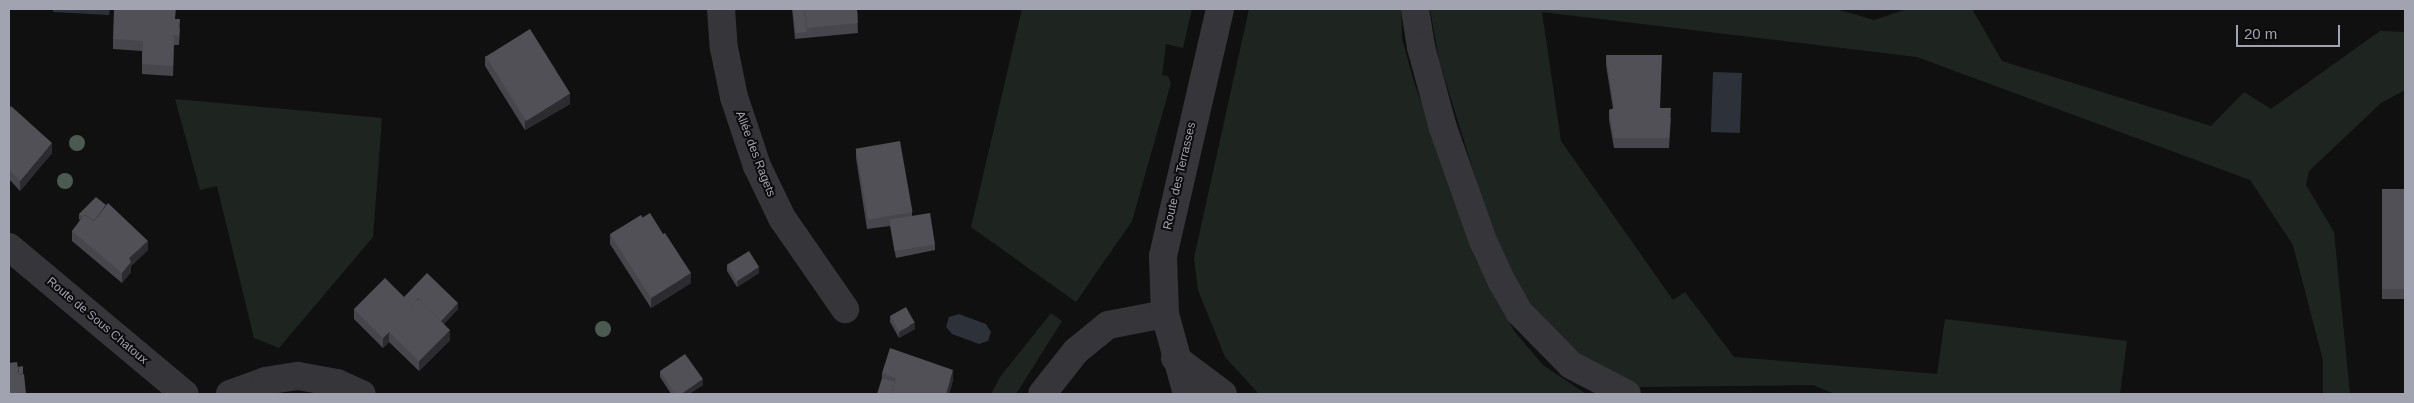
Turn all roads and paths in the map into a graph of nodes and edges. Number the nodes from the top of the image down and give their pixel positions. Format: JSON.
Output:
{"nodes":[{"id":1,"x":721,"y":9,"type":"edge"},
{"id":2,"x":1220,"y":9,"type":"edge"},
{"id":3,"x":1415,"y":9,"type":"edge"},
{"id":4,"x":9,"y":248,"type":"edge"},
{"id":5,"x":845,"y":309,"type":"dead end"},
{"id":6,"x":1165,"y":314,"type":"junction"},
{"id":7,"x":1174,"y":352,"type":"junction"},
{"id":8,"x":185,"y":394,"type":"edge"},
{"id":9,"x":230,"y":394,"type":"edge"},
{"id":10,"x":362,"y":394,"type":"edge"},
{"id":11,"x":1042,"y":394,"type":"edge"},
{"id":12,"x":1187,"y":394,"type":"edge"},
{"id":13,"x":1223,"y":394,"type":"edge"},
{"id":14,"x":1627,"y":394,"type":"edge"}],
"edges":[{"from":1,"to":5,"type":"street","name":"Allée des Ragets"},
{"from":2,"to":6,"type":"street","name":"Route des Terrasses"},
{"from":3,"to":14,"type":"street"},
{"from":4,"to":8,"type":"street","name":"Route de Sous Chatoux"},
{"from":6,"to":7,"type":"street","name":"Route des Terrasses"},
{"from":6,"to":11,"type":"street"},
{"from":7,"to":12,"type":"street","name":"Route des Terrasses"},
{"from":7,"to":13,"type":"street"},
{"from":9,"to":10,"type":"street"}]}
